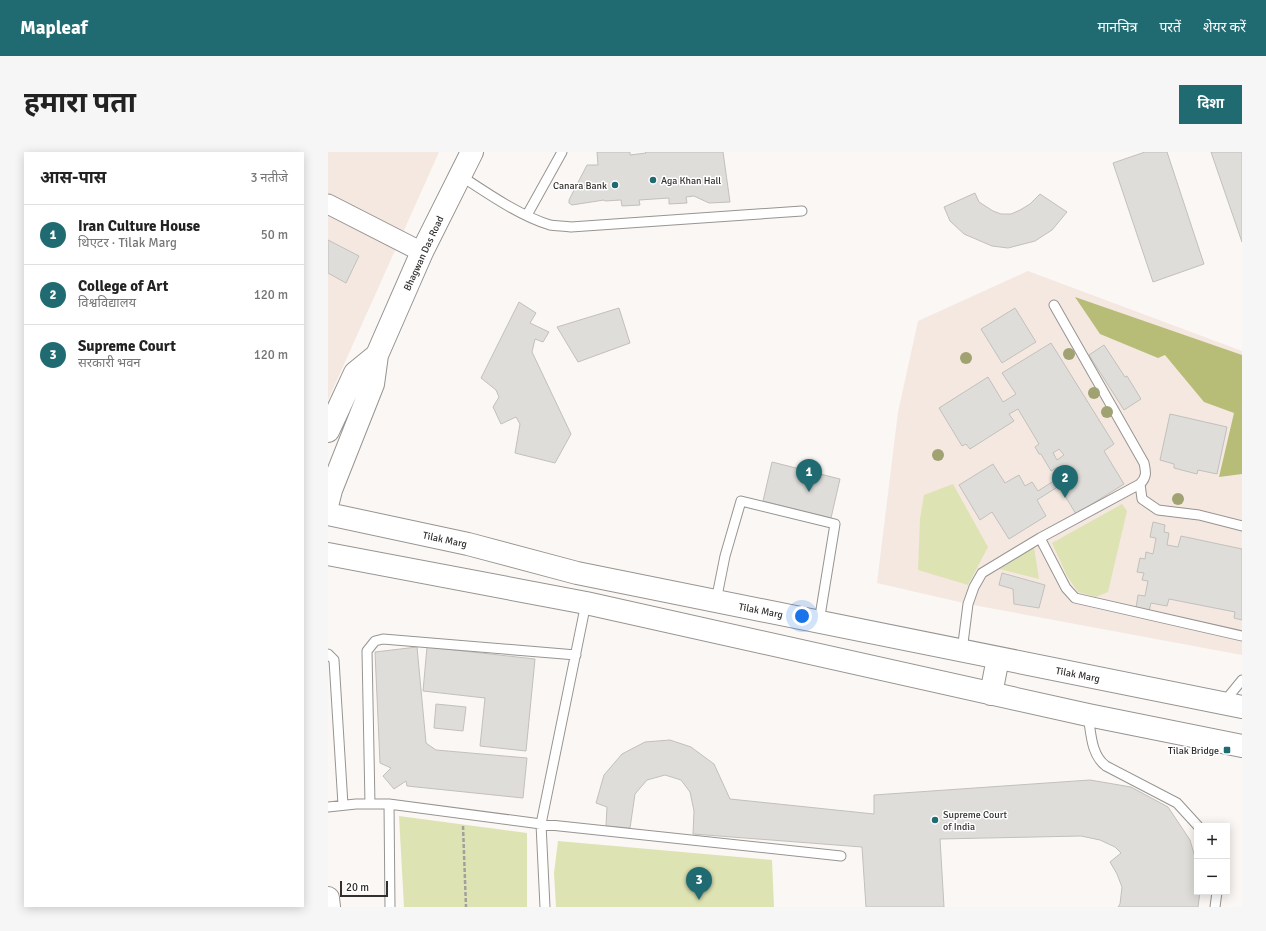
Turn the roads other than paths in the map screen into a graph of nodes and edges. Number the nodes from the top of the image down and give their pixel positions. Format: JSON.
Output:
{"nodes":[{"id":1,"x":472,"y":152,"type":"edge"},
{"id":2,"x":562,"y":152,"type":"edge"},
{"id":3,"x":461,"y":176,"type":"junction"},
{"id":4,"x":328,"y":204,"type":"edge"},
{"id":5,"x":802,"y":211,"type":"dead end"},
{"id":6,"x":527,"y":215,"type":"junction"},
{"id":7,"x":422,"y":252,"type":"junction"},
{"id":8,"x":1054,"y":305,"type":"dead end"},
{"id":9,"x":377,"y":355,"type":"junction"},
{"id":10,"x":328,"y":431,"type":"edge"},
{"id":11,"x":1140,"y":484,"type":"junction"},
{"id":12,"x":328,"y":502,"type":"edge"},
{"id":13,"x":328,"y":514,"type":"edge"},
{"id":14,"x":1242,"y":526,"type":"edge"},
{"id":15,"x":1040,"y":538,"type":"junction"},
{"id":16,"x":328,"y":554,"type":"edge"},
{"id":17,"x":716,"y":601,"type":"junction"},
{"id":18,"x":586,"y":603,"type":"junction"},
{"id":19,"x":818,"y":622,"type":"junction"},
{"id":20,"x":1242,"y":636,"type":"edge"},
{"id":21,"x":962,"y":651,"type":"junction"},
{"id":22,"x":328,"y":654,"type":"edge"},
{"id":23,"x":576,"y":656,"type":"junction"},
{"id":24,"x":998,"y":658,"type":"junction"},
{"id":25,"x":1242,"y":680,"type":"edge"},
{"id":26,"x":991,"y":694,"type":"junction"},
{"id":27,"x":1232,"y":705,"type":"edge"},
{"id":28,"x":1088,"y":715,"type":"junction"},
{"id":29,"x":1242,"y":746,"type":"edge"},
{"id":30,"x":370,"y":804,"type":"junction"},
{"id":31,"x":390,"y":804,"type":"junction"},
{"id":32,"x":343,"y":805,"type":"junction"},
{"id":33,"x":328,"y":807,"type":"edge"},
{"id":34,"x":1195,"y":823,"type":"edge"},
{"id":35,"x":542,"y":824,"type":"junction"},
{"id":36,"x":841,"y":856,"type":"dead end"},
{"id":37,"x":1217,"y":895,"type":"edge"},
{"id":38,"x":328,"y":898,"type":"edge"},
{"id":39,"x":329,"y":907,"type":"edge"},
{"id":40,"x":390,"y":907,"type":"edge"},
{"id":41,"x":545,"y":907,"type":"edge"},
{"id":42,"x":1215,"y":907,"type":"edge"}],
"edges":[{"from":1,"to":3,"type":"main road","name":"Bhagwan Das Road"},
{"from":2,"to":6,"type":"lane"},
{"from":3,"to":6,"type":"lane"},
{"from":3,"to":7,"type":"main road","name":"Bhagwan Das Road"},
{"from":4,"to":7,"type":"street"},
{"from":5,"to":6,"type":"lane"},
{"from":7,"to":9,"type":"main road","name":"Bhagwan Das Road"},
{"from":8,"to":11,"type":"lane"},
{"from":9,"to":10,"type":"main road","name":"Bhagwan Das Road"},
{"from":9,"to":12,"type":"main road","name":"Bhagwan Das Road"},
{"from":11,"to":14,"type":"lane"},
{"from":11,"to":15,"type":"lane"},
{"from":13,"to":17,"type":"main road","name":"Tilak Marg"},
{"from":15,"to":20,"type":"lane"},
{"from":15,"to":21,"type":"lane"},
{"from":16,"to":18,"type":"main road"},
{"from":17,"to":19,"type":"main road","name":"Tilak Marg"},
{"from":17,"to":19,"type":"lane"},
{"from":18,"to":23,"type":"lane"},
{"from":18,"to":26,"type":"main road"},
{"from":19,"to":21,"type":"main road","name":"Tilak Marg"},
{"from":21,"to":24,"type":"main road","name":"Tilak Marg"},
{"from":22,"to":32,"type":"lane"},
{"from":23,"to":30,"type":"lane"},
{"from":23,"to":35,"type":"lane"},
{"from":24,"to":26,"type":"main road"},
{"from":24,"to":27,"type":"main road","name":"Tilak Marg"},
{"from":25,"to":27,"type":"lane"},
{"from":26,"to":28,"type":"main road"},
{"from":28,"to":29,"type":"main road"},
{"from":28,"to":34,"type":"lane"},
{"from":30,"to":31,"type":"lane"},
{"from":30,"to":32,"type":"lane"},
{"from":31,"to":35,"type":"lane"},
{"from":31,"to":40,"type":"lane"},
{"from":32,"to":33,"type":"lane"},
{"from":35,"to":36,"type":"lane"},
{"from":35,"to":41,"type":"lane"},
{"from":37,"to":42,"type":"lane"},
{"from":38,"to":39,"type":"main road"}]}
